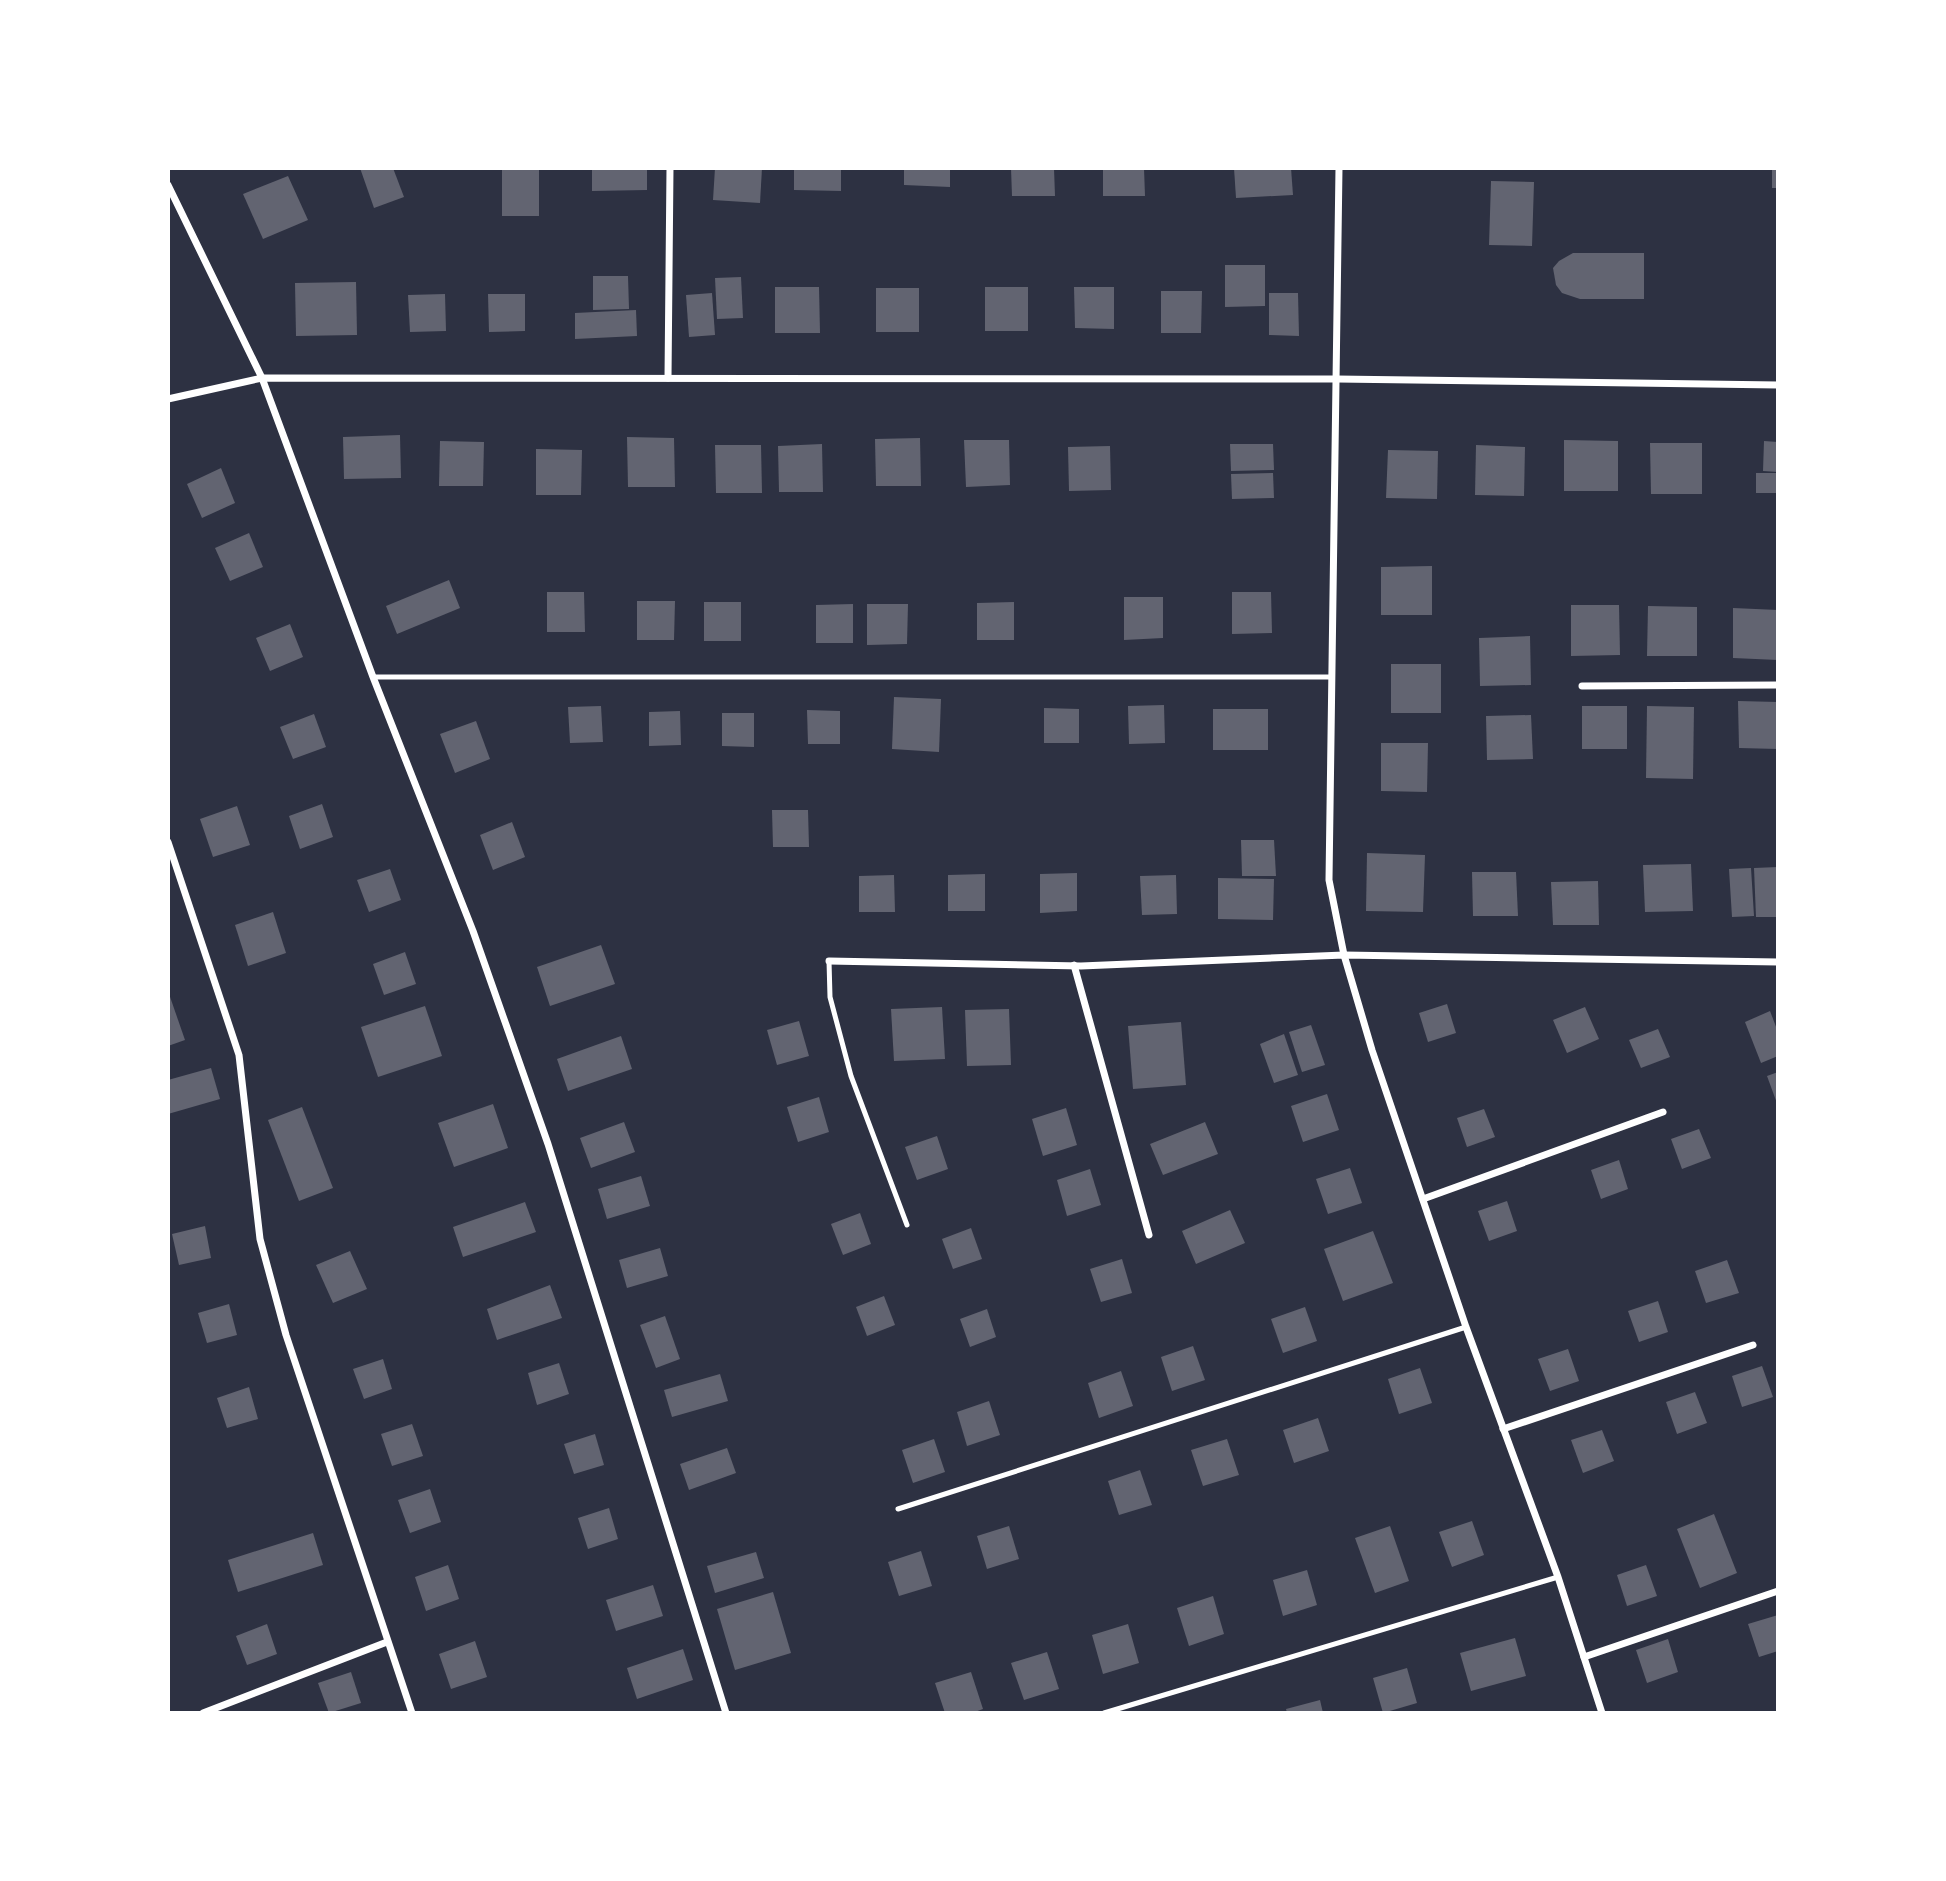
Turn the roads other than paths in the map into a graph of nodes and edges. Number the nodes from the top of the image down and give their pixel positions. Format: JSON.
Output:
{"nodes":[{"id":1,"x":670,"y":168,"type":"edge"},
{"id":2,"x":1339,"y":168,"type":"edge"},
{"id":3,"x":168,"y":185,"type":"edge"},
{"id":4,"x":261,"y":378,"type":"junction"},
{"id":5,"x":668,"y":378,"type":"junction"},
{"id":6,"x":1337,"y":379,"type":"junction"},
{"id":7,"x":1778,"y":385,"type":"edge"},
{"id":8,"x":168,"y":399,"type":"edge"},
{"id":9,"x":373,"y":677,"type":"junction"},
{"id":10,"x":1332,"y":677,"type":"junction"},
{"id":11,"x":1778,"y":685,"type":"edge"},
{"id":12,"x":1582,"y":686,"type":"dead end"},
{"id":13,"x":168,"y":842,"type":"edge"},
{"id":14,"x":1344,"y":955,"type":"junction"},
{"id":15,"x":829,"y":961,"type":"joint"},
{"id":16,"x":1778,"y":962,"type":"edge"},
{"id":17,"x":1074,"y":965,"type":"junction"},
{"id":18,"x":1663,"y":1112,"type":"dead end"},
{"id":19,"x":1423,"y":1199,"type":"junction"},
{"id":20,"x":907,"y":1224,"type":"dead end"},
{"id":21,"x":1149,"y":1235,"type":"dead end"},
{"id":22,"x":1466,"y":1327,"type":"junction"},
{"id":23,"x":1753,"y":1345,"type":"dead end"},
{"id":24,"x":1503,"y":1429,"type":"junction"},
{"id":25,"x":898,"y":1509,"type":"dead end"},
{"id":26,"x":1558,"y":1577,"type":"junction"},
{"id":27,"x":1778,"y":1591,"type":"edge"},
{"id":28,"x":387,"y":1642,"type":"junction"},
{"id":29,"x":1584,"y":1657,"type":"junction"},
{"id":30,"x":203,"y":1713,"type":"edge"},
{"id":31,"x":412,"y":1713,"type":"edge"},
{"id":32,"x":726,"y":1713,"type":"edge"},
{"id":33,"x":1104,"y":1713,"type":"edge"},
{"id":34,"x":1602,"y":1713,"type":"edge"}],
"edges":[{"from":1,"to":5,"type":"street"},
{"from":2,"to":6,"type":"street"},
{"from":3,"to":4,"type":"street"},
{"from":4,"to":5,"type":"street"},
{"from":4,"to":8,"type":"street"},
{"from":4,"to":9,"type":"street"},
{"from":5,"to":6,"type":"street"},
{"from":6,"to":7,"type":"street"},
{"from":6,"to":10,"type":"street"},
{"from":9,"to":10,"type":"lane"},
{"from":9,"to":32,"type":"street"},
{"from":10,"to":14,"type":"street"},
{"from":11,"to":12,"type":"street"},
{"from":13,"to":28,"type":"street"},
{"from":14,"to":16,"type":"street"},
{"from":14,"to":17,"type":"street"},
{"from":14,"to":19,"type":"street"},
{"from":15,"to":17,"type":"street"},
{"from":15,"to":20,"type":"lane"},
{"from":17,"to":21,"type":"street"},
{"from":18,"to":19,"type":"street"},
{"from":19,"to":22,"type":"street"},
{"from":22,"to":24,"type":"street"},
{"from":22,"to":25,"type":"lane"},
{"from":23,"to":24,"type":"street"},
{"from":24,"to":26,"type":"street"},
{"from":26,"to":29,"type":"street"},
{"from":26,"to":33,"type":"lane"},
{"from":27,"to":29,"type":"street"},
{"from":28,"to":30,"type":"street"},
{"from":28,"to":31,"type":"street"},
{"from":29,"to":34,"type":"street"}]}
